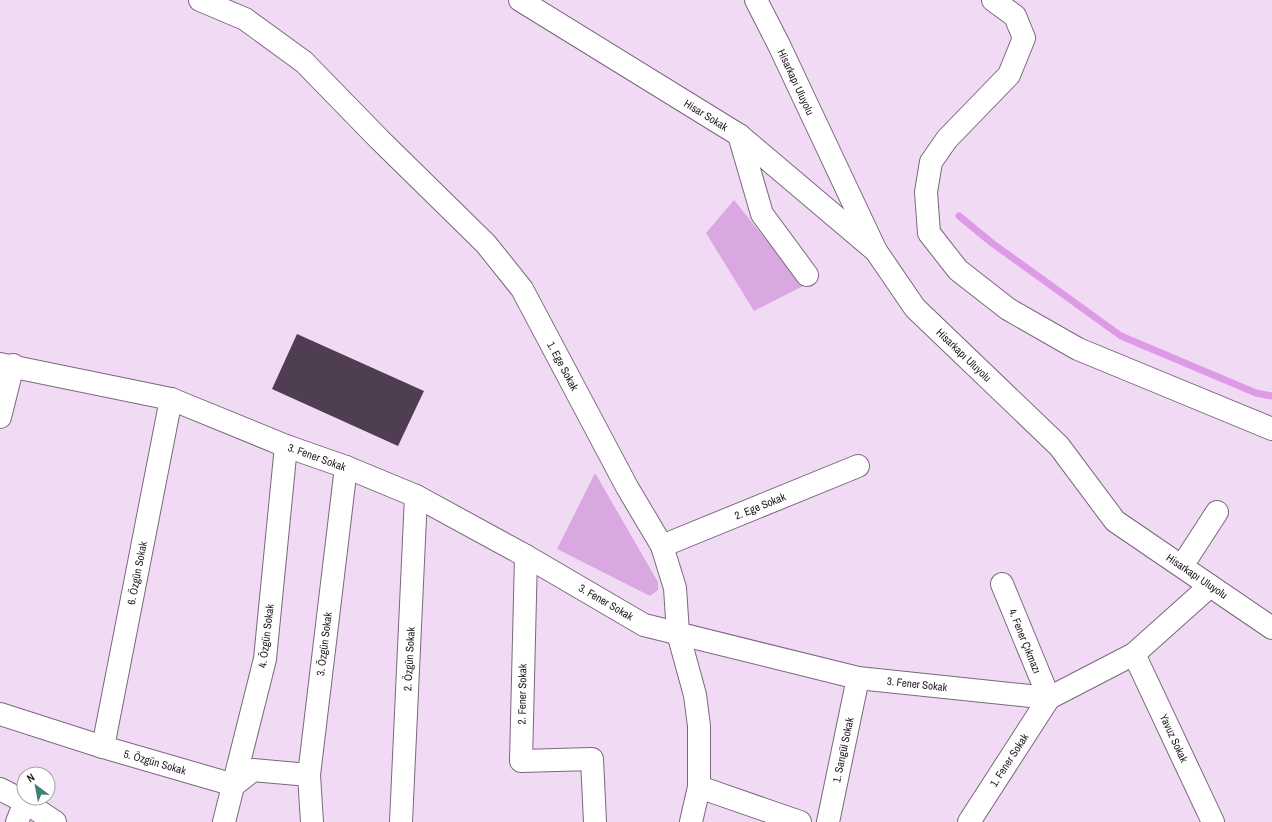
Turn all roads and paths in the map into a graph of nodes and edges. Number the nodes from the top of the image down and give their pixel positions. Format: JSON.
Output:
{"nodes":[{"id":1,"x":200,"y":0,"type":"edge"},
{"id":2,"x":520,"y":0,"type":"edge"},
{"id":3,"x":756,"y":0,"type":"edge"},
{"id":4,"x":993,"y":0,"type":"edge"},
{"id":5,"x":739,"y":135,"type":"junction"},
{"id":6,"x":876,"y":251,"type":"junction"},
{"id":7,"x":807,"y":275,"type":"dead end"},
{"id":8,"x":7,"y":364,"type":"edge"},
{"id":9,"x":172,"y":400,"type":"junction"},
{"id":10,"x":0,"y":417,"type":"edge"},
{"id":11,"x":1272,"y":429,"type":"edge"},
{"id":12,"x":286,"y":446,"type":"junction"},
{"id":13,"x":858,"y":466,"type":"dead end"},
{"id":14,"x":346,"y":467,"type":"junction"},
{"id":15,"x":416,"y":496,"type":"junction"},
{"id":16,"x":1217,"y":512,"type":"dead end"},
{"id":17,"x":662,"y":546,"type":"junction"},
{"id":18,"x":526,"y":556,"type":"junction"},
{"id":19,"x":1182,"y":566,"type":"junction"},
{"id":20,"x":1002,"y":584,"type":"dead end"},
{"id":21,"x":1210,"y":586,"type":"junction"},
{"id":22,"x":1272,"y":628,"type":"edge"},
{"id":23,"x":678,"y":633,"type":"junction"},
{"id":24,"x":1134,"y":654,"type":"junction"},
{"id":25,"x":858,"y":678,"type":"junction"},
{"id":26,"x":1049,"y":698,"type":"junction"},
{"id":27,"x":0,"y":714,"type":"edge"},
{"id":28,"x":103,"y":747,"type":"junction"},
{"id":29,"x":309,"y":774,"type":"junction"},
{"id":30,"x":234,"y":784,"type":"junction"},
{"id":31,"x":699,"y":787,"type":"junction"},
{"id":32,"x":0,"y":789,"type":"edge"},
{"id":33,"x":16,"y":797,"type":"edge"},
{"id":34,"x":23,"y":806,"type":"edge"},
{"id":35,"x":31,"y":806,"type":"edge"},
{"id":36,"x":17,"y":822,"type":"edge"},
{"id":37,"x":55,"y":822,"type":"edge"},
{"id":38,"x":224,"y":822,"type":"edge"},
{"id":39,"x":312,"y":822,"type":"edge"},
{"id":40,"x":401,"y":822,"type":"edge"},
{"id":41,"x":595,"y":822,"type":"edge"},
{"id":42,"x":691,"y":822,"type":"edge"},
{"id":43,"x":800,"y":822,"type":"edge"},
{"id":44,"x":828,"y":822,"type":"edge"},
{"id":45,"x":969,"y":822,"type":"edge"},
{"id":46,"x":1213,"y":822,"type":"edge"}],
"edges":[{"from":1,"to":17,"type":"street","name":"1. Ege Sokak"},
{"from":2,"to":5,"type":"street","name":"Hisar Sokak"},
{"from":3,"to":6,"type":"street","name":"Hisarkapı Uluyolu"},
{"from":4,"to":11,"type":"street"},
{"from":5,"to":6,"type":"street","name":"Hisar Sokak"},
{"from":5,"to":7,"type":"street"},
{"from":6,"to":19,"type":"street","name":"Hisarkapı Uluyolu"},
{"from":8,"to":9,"type":"street","name":"3. Fener Sokak"},
{"from":8,"to":10,"type":"street"},
{"from":9,"to":12,"type":"street","name":"3. Fener Sokak"},
{"from":9,"to":28,"type":"street","name":"6. Özgün Sokak"},
{"from":12,"to":14,"type":"street","name":"3. Fener Sokak"},
{"from":12,"to":30,"type":"street","name":"4. Özgün Sokak"},
{"from":13,"to":17,"type":"street","name":"2. Ege Sokak"},
{"from":14,"to":15,"type":"street","name":"3. Fener Sokak"},
{"from":14,"to":29,"type":"street","name":"3. Özgün Sokak"},
{"from":15,"to":18,"type":"street","name":"3. Fener Sokak"},
{"from":15,"to":40,"type":"street","name":"2. Özgün Sokak"},
{"from":16,"to":19,"type":"street"},
{"from":17,"to":23,"type":"street","name":"1. Ege Sokak"},
{"from":18,"to":23,"type":"street","name":"3. Fener Sokak"},
{"from":18,"to":41,"type":"street","name":"2. Fener Sokak"},
{"from":19,"to":21,"type":"street","name":"Hisarkapı Uluyolu"},
{"from":20,"to":26,"type":"street","name":"4. Fener Çıkmazı"},
{"from":21,"to":22,"type":"street","name":"Hisarkapı Uluyolu"},
{"from":21,"to":24,"type":"street"},
{"from":23,"to":25,"type":"street","name":"3. Fener Sokak"},
{"from":23,"to":31,"type":"street","name":"1. Ege Sokak"},
{"from":24,"to":26,"type":"street"},
{"from":24,"to":46,"type":"street","name":"Yavuz Sokak"},
{"from":25,"to":26,"type":"street","name":"3. Fener Sokak"},
{"from":25,"to":44,"type":"street","name":"1. Sarıgül Sokak"},
{"from":26,"to":45,"type":"street","name":"1. Fener Sokak"},
{"from":27,"to":28,"type":"street","name":"5. Özgün Sokak"},
{"from":28,"to":30,"type":"street","name":"5. Özgün Sokak"},
{"from":29,"to":30,"type":"street"},
{"from":29,"to":39,"type":"street","name":"3. Özgün Sokak"},
{"from":30,"to":38,"type":"street","name":"4. Özgün Sokak"},
{"from":31,"to":42,"type":"street","name":"1. Ege Sokak"},
{"from":31,"to":43,"type":"street"},
{"from":32,"to":33,"type":"street"},
{"from":34,"to":36,"type":"street"},
{"from":35,"to":37,"type":"street"}]}
